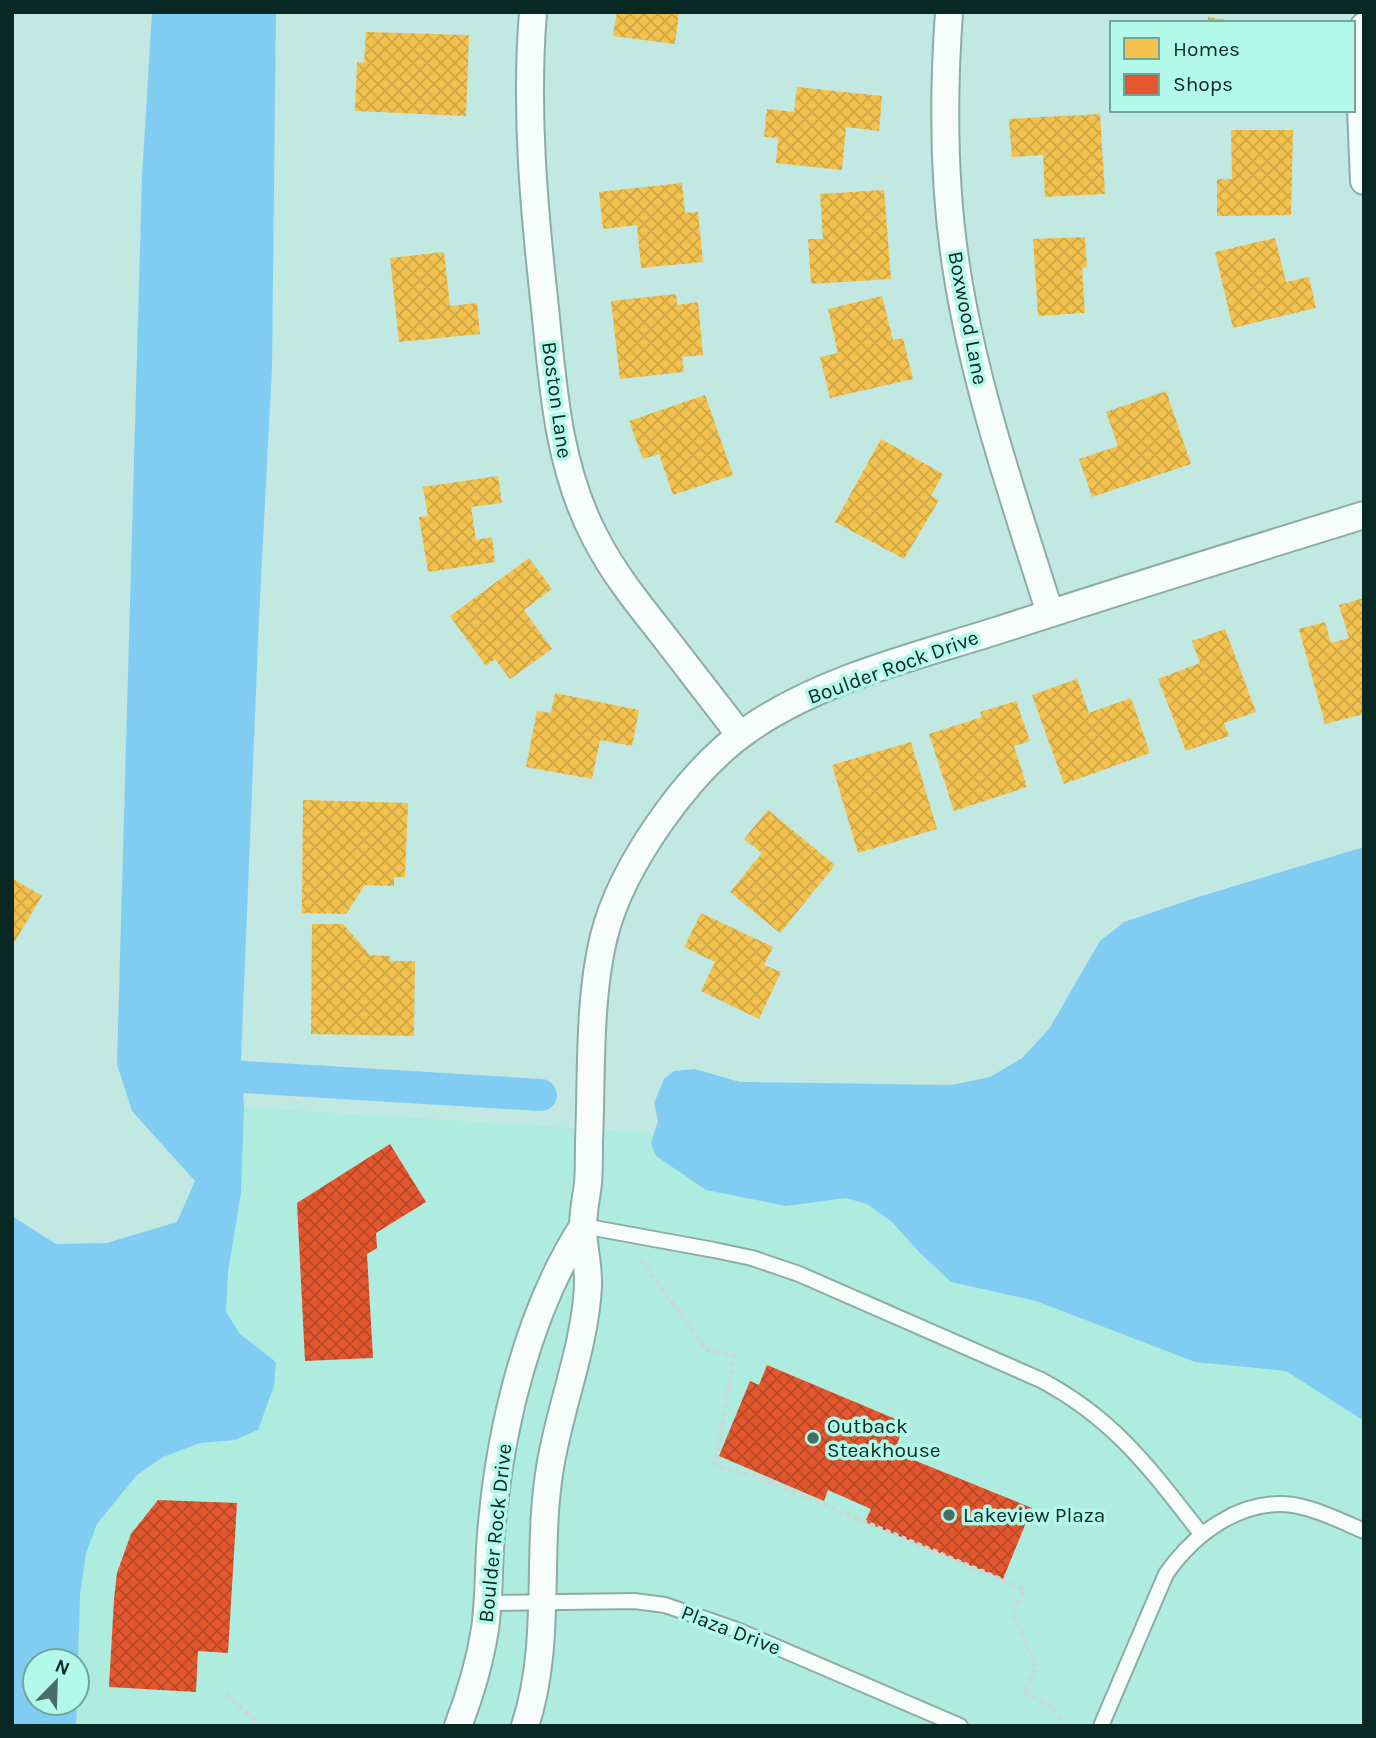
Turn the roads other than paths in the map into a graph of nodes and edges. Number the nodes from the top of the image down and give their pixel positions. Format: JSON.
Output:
{"nodes":[{"id":1,"x":533,"y":12,"type":"edge"},
{"id":2,"x":949,"y":12,"type":"edge"},
{"id":3,"x":1364,"y":26,"type":"edge"},
{"id":4,"x":1364,"y":181,"type":"edge"},
{"id":5,"x":1364,"y":514,"type":"edge"},
{"id":6,"x":1050,"y":613,"type":"junction"},
{"id":7,"x":740,"y":735,"type":"junction"},
{"id":8,"x":583,"y":1226,"type":"junction"},
{"id":9,"x":1364,"y":1531,"type":"edge"},
{"id":10,"x":1202,"y":1535,"type":"junction"},
{"id":11,"x":542,"y":1601,"type":"junction"},
{"id":12,"x":487,"y":1603,"type":"junction"},
{"id":13,"x":458,"y":1726,"type":"edge"},
{"id":14,"x":524,"y":1726,"type":"edge"},
{"id":15,"x":960,"y":1726,"type":"edge"},
{"id":16,"x":1101,"y":1726,"type":"edge"}],
"edges":[{"from":1,"to":7,"type":"street","name":"Boston Lane"},
{"from":2,"to":6,"type":"street","name":"Boxwood Lane"},
{"from":3,"to":4,"type":"street"},
{"from":5,"to":6,"type":"street","name":"Boulder Rock Drive"},
{"from":6,"to":7,"type":"street","name":"Boulder Rock Drive"},
{"from":7,"to":8,"type":"street","name":"Boulder Rock Drive"},
{"from":8,"to":10,"type":"lane"},
{"from":8,"to":11,"type":"street","name":"Boulder Rock Drive"},
{"from":8,"to":12,"type":"street","name":"Boulder Rock Drive"},
{"from":9,"to":10,"type":"lane"},
{"from":10,"to":16,"type":"lane"},
{"from":11,"to":12,"type":"lane","name":"Plaza Drive"},
{"from":11,"to":14,"type":"street","name":"Boulder Rock Drive"},
{"from":11,"to":15,"type":"lane","name":"Plaza Drive"},
{"from":12,"to":13,"type":"street","name":"Boulder Rock Drive"}]}
